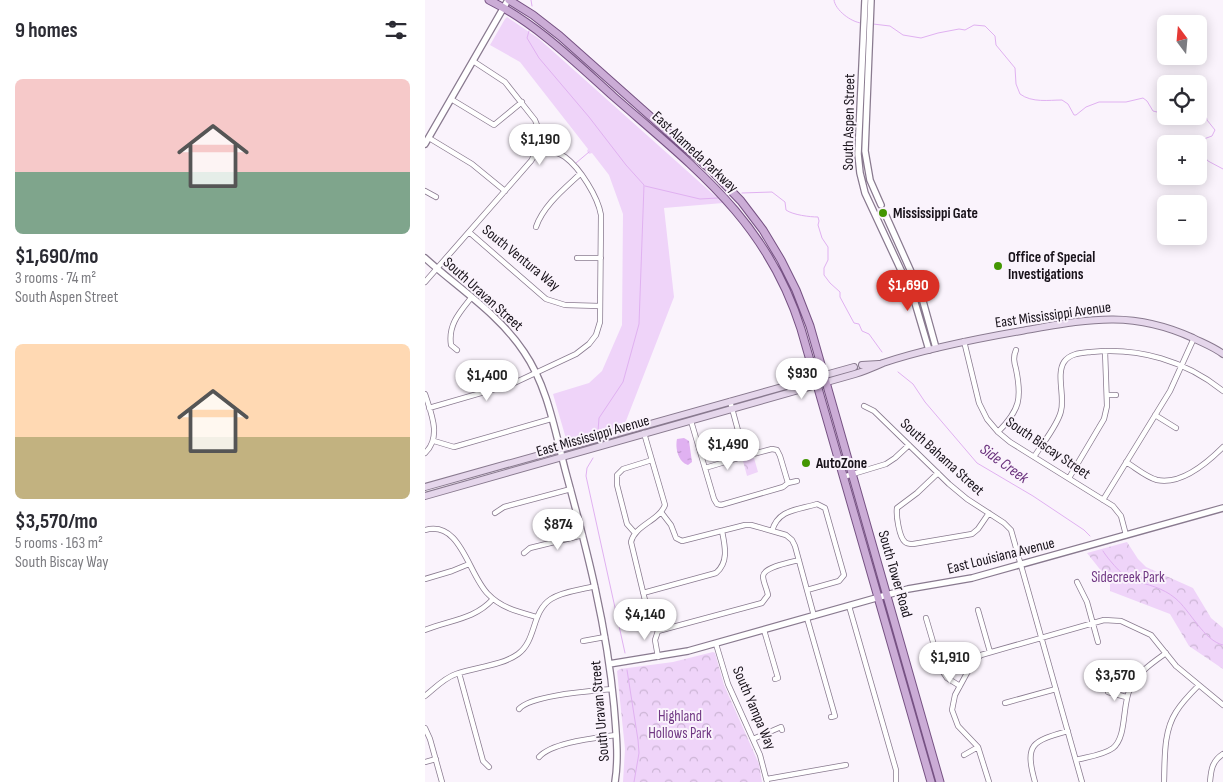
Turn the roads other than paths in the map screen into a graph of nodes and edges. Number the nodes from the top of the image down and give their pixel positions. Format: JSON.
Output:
{"nodes":[{"id":1,"x":489,"y":0,"type":"edge"},
{"id":2,"x":508,"y":0,"type":"edge"},
{"id":3,"x":865,"y":0,"type":"edge"},
{"id":4,"x":871,"y":0,"type":"edge"},
{"id":5,"x":503,"y":8,"type":"junction"},
{"id":6,"x":867,"y":17,"type":"junction"},
{"id":7,"x":867,"y":28,"type":"junction"},
{"id":8,"x":473,"y":61,"type":"junction"},
{"id":9,"x":451,"y":99,"type":"junction"},
{"id":10,"x":522,"y":102,"type":"junction"},
{"id":11,"x":429,"y":138,"type":"junction"},
{"id":12,"x":425,"y":144,"type":"edge"},
{"id":13,"x":539,"y":148,"type":"junction"},
{"id":14,"x":580,"y":174,"type":"junction"},
{"id":15,"x":425,"y":191,"type":"edge"},
{"id":16,"x":505,"y":191,"type":"junction"},
{"id":17,"x":436,"y":198,"type":"dead end"},
{"id":18,"x":881,"y":204,"type":"dead end"},
{"id":19,"x":886,"y":216,"type":"dead end"},
{"id":20,"x":536,"y":227,"type":"dead end"},
{"id":21,"x":469,"y":232,"type":"junction"},
{"id":22,"x":425,"y":258,"type":"edge"},
{"id":23,"x":577,"y":258,"type":"dead end"},
{"id":24,"x":601,"y":258,"type":"junction"},
{"id":25,"x":909,"y":266,"type":"junction"},
{"id":26,"x":436,"y":268,"type":"junction"},
{"id":27,"x":901,"y":270,"type":"junction"},
{"id":28,"x":915,"y":278,"type":"junction"},
{"id":29,"x":425,"y":282,"type":"edge"},
{"id":30,"x":782,"y":282,"type":"junction"},
{"id":31,"x":906,"y":282,"type":"junction"},
{"id":32,"x":471,"y":298,"type":"junction"},
{"id":33,"x":601,"y":306,"type":"junction"},
{"id":34,"x":804,"y":310,"type":"junction"},
{"id":35,"x":1194,"y":338,"type":"junction"},
{"id":36,"x":964,"y":341,"type":"junction"},
{"id":37,"x":936,"y":348,"type":"junction"},
{"id":38,"x":457,"y":350,"type":"dead end"},
{"id":39,"x":929,"y":350,"type":"junction"},
{"id":40,"x":1016,"y":350,"type":"dead end"},
{"id":41,"x":1105,"y":351,"type":"junction"},
{"id":42,"x":1223,"y":354,"type":"edge"},
{"id":43,"x":883,"y":364,"type":"junction"},
{"id":44,"x":862,"y":365,"type":"joint"},
{"id":45,"x":1182,"y":366,"type":"junction"},
{"id":46,"x":854,"y":367,"type":"joint"},
{"id":47,"x":536,"y":373,"type":"junction"},
{"id":48,"x":823,"y":374,"type":"junction"},
{"id":49,"x":814,"y":377,"type":"junction"},
{"id":50,"x":826,"y":382,"type":"junction"},
{"id":51,"x":817,"y":385,"type":"junction"},
{"id":52,"x":1223,"y":391,"type":"edge"},
{"id":53,"x":425,"y":394,"type":"edge"},
{"id":54,"x":1107,"y":395,"type":"junction"},
{"id":55,"x":1116,"y":395,"type":"dead end"},
{"id":56,"x":729,"y":401,"type":"junction"},
{"id":57,"x":864,"y":406,"type":"dead end"},
{"id":58,"x":429,"y":408,"type":"junction"},
{"id":59,"x":732,"y":409,"type":"junction"},
{"id":60,"x":1155,"y":415,"type":"junction"},
{"id":61,"x":551,"y":419,"type":"junction"},
{"id":62,"x":691,"y":421,"type":"junction"},
{"id":63,"x":642,"y":426,"type":"junction"},
{"id":64,"x":1176,"y":428,"type":"dead end"},
{"id":65,"x":998,"y":432,"type":"junction"},
{"id":66,"x":645,"y":434,"type":"junction"},
{"id":67,"x":433,"y":441,"type":"junction"},
{"id":68,"x":909,"y":444,"type":"junction"},
{"id":69,"x":1223,"y":448,"type":"edge"},
{"id":70,"x":560,"y":449,"type":"junction"},
{"id":71,"x":425,"y":453,"type":"edge"},
{"id":72,"x":745,"y":456,"type":"junction"},
{"id":73,"x":562,"y":457,"type":"junction"},
{"id":74,"x":1035,"y":457,"type":"junction"},
{"id":75,"x":652,"y":460,"type":"junction"},
{"id":76,"x":1126,"y":462,"type":"junction"},
{"id":77,"x":705,"y":468,"type":"junction"},
{"id":78,"x":938,"y":473,"type":"junction"},
{"id":79,"x":852,"y":474,"type":"junction"},
{"id":80,"x":843,"y":477,"type":"junction"},
{"id":81,"x":1069,"y":478,"type":"junction"},
{"id":82,"x":797,"y":481,"type":"dead end"},
{"id":83,"x":787,"y":483,"type":"junction"},
{"id":84,"x":425,"y":487,"type":"edge"},
{"id":85,"x":571,"y":489,"type":"junction"},
{"id":86,"x":425,"y":496,"type":"edge"},
{"id":87,"x":1103,"y":500,"type":"junction"},
{"id":88,"x":1223,"y":508,"type":"edge"},
{"id":89,"x":661,"y":512,"type":"junction"},
{"id":90,"x":495,"y":513,"type":"dead end"},
{"id":91,"x":989,"y":513,"type":"junction"},
{"id":92,"x":425,"y":530,"type":"edge"},
{"id":93,"x":721,"y":531,"type":"junction"},
{"id":94,"x":772,"y":531,"type":"junction"},
{"id":95,"x":635,"y":533,"type":"junction"},
{"id":96,"x":583,"y":535,"type":"junction"},
{"id":97,"x":1126,"y":535,"type":"junction"},
{"id":98,"x":524,"y":552,"type":"dead end"},
{"id":99,"x":799,"y":560,"type":"junction"},
{"id":100,"x":469,"y":564,"type":"junction"},
{"id":101,"x":1021,"y":565,"type":"junction"},
{"id":102,"x":425,"y":579,"type":"edge"},
{"id":103,"x":1077,"y":582,"type":"dead end"},
{"id":104,"x":595,"y":586,"type":"junction"},
{"id":105,"x":807,"y":590,"type":"junction"},
{"id":106,"x":643,"y":593,"type":"junction"},
{"id":107,"x":887,"y":595,"type":"junction"},
{"id":108,"x":877,"y":598,"type":"junction"},
{"id":109,"x":493,"y":599,"type":"junction"},
{"id":110,"x":849,"y":606,"type":"junction"},
{"id":111,"x":978,"y":610,"type":"dead end"},
{"id":112,"x":814,"y":616,"type":"junction"},
{"id":113,"x":537,"y":617,"type":"junction"},
{"id":114,"x":807,"y":618,"type":"junction"},
{"id":115,"x":926,"y":618,"type":"dead end"},
{"id":116,"x":1093,"y":623,"type":"junction"},
{"id":117,"x":425,"y":630,"type":"edge"},
{"id":118,"x":765,"y":630,"type":"junction"},
{"id":119,"x":659,"y":631,"type":"junction"},
{"id":120,"x":605,"y":637,"type":"junction"},
{"id":121,"x":1042,"y":638,"type":"junction"},
{"id":122,"x":583,"y":641,"type":"dead end"},
{"id":123,"x":1099,"y":642,"type":"dead end"},
{"id":124,"x":716,"y":644,"type":"junction"},
{"id":125,"x":990,"y":652,"type":"junction"},
{"id":126,"x":1166,"y":653,"type":"junction"},
{"id":127,"x":658,"y":657,"type":"junction"},
{"id":128,"x":609,"y":664,"type":"junction"},
{"id":129,"x":459,"y":673,"type":"junction"},
{"id":130,"x":775,"y":679,"type":"dead end"},
{"id":131,"x":1199,"y":685,"type":"junction"},
{"id":132,"x":960,"y":686,"type":"junction"},
{"id":133,"x":612,"y":689,"type":"junction"},
{"id":134,"x":1056,"y":689,"type":"junction"},
{"id":135,"x":1108,"y":692,"type":"dead end"},
{"id":136,"x":425,"y":696,"type":"edge"},
{"id":137,"x":1127,"y":697,"type":"junction"},
{"id":138,"x":1005,"y":703,"type":"dead end"},
{"id":139,"x":1223,"y":705,"type":"edge"},
{"id":140,"x":519,"y":709,"type":"dead end"},
{"id":141,"x":831,"y":716,"type":"dead end"},
{"id":142,"x":425,"y":728,"type":"edge"},
{"id":143,"x":782,"y":730,"type":"dead end"},
{"id":144,"x":1068,"y":731,"type":"junction"},
{"id":145,"x":616,"y":736,"type":"junction"},
{"id":146,"x":753,"y":739,"type":"junction"},
{"id":147,"x":978,"y":747,"type":"junction"},
{"id":148,"x":1223,"y":754,"type":"edge"},
{"id":149,"x":964,"y":755,"type":"dead end"},
{"id":150,"x":539,"y":757,"type":"dead end"},
{"id":151,"x":436,"y":759,"type":"junction"},
{"id":152,"x":1076,"y":760,"type":"junction"},
{"id":153,"x":425,"y":762,"type":"edge"},
{"id":154,"x":846,"y":766,"type":"dead end"},
{"id":155,"x":489,"y":767,"type":"dead end"},
{"id":156,"x":767,"y":780,"type":"edge"},
{"id":157,"x":442,"y":782,"type":"edge"},
{"id":158,"x":615,"y":782,"type":"edge"},
{"id":159,"x":896,"y":782,"type":"edge"},
{"id":160,"x":931,"y":782,"type":"edge"},
{"id":161,"x":940,"y":782,"type":"edge"},
{"id":162,"x":989,"y":782,"type":"edge"},
{"id":163,"x":1035,"y":782,"type":"edge"},
{"id":164,"x":1082,"y":782,"type":"edge"},
{"id":165,"x":1164,"y":782,"type":"edge"},
{"id":166,"x":1210,"y":782,"type":"edge"}],
"edges":[{"from":1,"to":5,"type":"main road","name":"East Alameda Parkway"},
{"from":2,"to":5,"type":"street"},
{"from":2,"to":34,"type":"main road","name":"East Alameda Parkway"},
{"from":3,"to":6,"type":"street","name":"South Aspen Street"},
{"from":4,"to":6,"type":"street","name":"South Aspen Street"},
{"from":5,"to":8,"type":"street"},
{"from":5,"to":30,"type":"main road","name":"East Alameda Parkway"},
{"from":6,"to":7,"type":"street","name":"South Aspen Street"},
{"from":7,"to":18,"type":"street","name":"South Aspen Street"},
{"from":7,"to":27,"type":"street","name":"South Aspen Street"},
{"from":8,"to":9,"type":"street"},
{"from":8,"to":10,"type":"street"},
{"from":9,"to":10,"type":"street"},
{"from":9,"to":11,"type":"street"},
{"from":10,"to":13,"type":"street"},
{"from":11,"to":12,"type":"street"},
{"from":11,"to":16,"type":"street"},
{"from":13,"to":14,"type":"street"},
{"from":13,"to":16,"type":"street"},
{"from":14,"to":20,"type":"street"},
{"from":14,"to":24,"type":"street"},
{"from":15,"to":17,"type":"street"},
{"from":16,"to":21,"type":"street"},
{"from":19,"to":25,"type":"street"},
{"from":21,"to":26,"type":"street"},
{"from":21,"to":33,"type":"street","name":"South Ventura Way"},
{"from":22,"to":26,"type":"street","name":"South Uravan Street"},
{"from":23,"to":24,"type":"street"},
{"from":24,"to":33,"type":"street"},
{"from":25,"to":27,"type":"street"},
{"from":25,"to":28,"type":"street"},
{"from":26,"to":29,"type":"street"},
{"from":26,"to":32,"type":"street","name":"South Uravan Street"},
{"from":27,"to":31,"type":"street","name":"South Aspen Street"},
{"from":28,"to":31,"type":"street"},
{"from":28,"to":37,"type":"street"},
{"from":30,"to":34,"type":"main road"},
{"from":30,"to":49,"type":"main road","name":"East Alameda Parkway"},
{"from":31,"to":39,"type":"street","name":"South Aspen Street"},
{"from":32,"to":38,"type":"street"},
{"from":32,"to":47,"type":"street","name":"South Uravan Street"},
{"from":33,"to":47,"type":"street"},
{"from":34,"to":48,"type":"main road","name":"East Alameda Parkway"},
{"from":35,"to":36,"type":"main road","name":"East Mississippi Avenue"},
{"from":35,"to":42,"type":"main road","name":"East Mississippi Avenue"},
{"from":35,"to":45,"type":"street"},
{"from":36,"to":37,"type":"main road","name":"East Mississippi Avenue"},
{"from":36,"to":65,"type":"street","name":"South Biscay Street"},
{"from":37,"to":39,"type":"main road","name":"East Mississippi Avenue"},
{"from":39,"to":43,"type":"main road","name":"East Mississippi Avenue"},
{"from":40,"to":65,"type":"street"},
{"from":41,"to":45,"type":"street"},
{"from":41,"to":54,"type":"street"},
{"from":41,"to":74,"type":"street"},
{"from":43,"to":44,"type":"main road","name":"East Mississippi Avenue"},
{"from":43,"to":50,"type":"main road","name":"East Mississippi Avenue"},
{"from":44,"to":46,"type":"street","name":"East Mississippi Avenue"},
{"from":45,"to":52,"type":"street"},
{"from":45,"to":60,"type":"street"},
{"from":46,"to":48,"type":"main road","name":"East Mississippi Avenue"},
{"from":47,"to":58,"type":"street"},
{"from":47,"to":61,"type":"street","name":"South Uravan Street"},
{"from":48,"to":49,"type":"main road","name":"East Mississippi Avenue"},
{"from":48,"to":50,"type":"main road","name":"South Tower Road"},
{"from":49,"to":51,"type":"main road","name":"South Tower Road"},
{"from":49,"to":56,"type":"main road","name":"East Mississippi Avenue"},
{"from":50,"to":51,"type":"main road","name":"East Mississippi Avenue"},
{"from":50,"to":79,"type":"main road","name":"South Tower Road"},
{"from":51,"to":59,"type":"main road","name":"East Mississippi Avenue"},
{"from":51,"to":80,"type":"main road","name":"South Tower Road"},
{"from":53,"to":58,"type":"street"},
{"from":54,"to":55,"type":"street"},
{"from":54,"to":81,"type":"street"},
{"from":56,"to":59,"type":"street"},
{"from":56,"to":63,"type":"main road","name":"East Mississippi Avenue"},
{"from":57,"to":68,"type":"street","name":"South Bahama Street"},
{"from":58,"to":67,"type":"street"},
{"from":59,"to":62,"type":"main road","name":"East Mississippi Avenue"},
{"from":59,"to":72,"type":"street"},
{"from":60,"to":64,"type":"street"},
{"from":60,"to":76,"type":"street"},
{"from":61,"to":67,"type":"street"},
{"from":61,"to":70,"type":"street","name":"South Uravan Street"},
{"from":62,"to":66,"type":"main road","name":"East Mississippi Avenue"},
{"from":62,"to":77,"type":"street"},
{"from":63,"to":66,"type":"street"},
{"from":63,"to":70,"type":"main road","name":"East Mississippi Avenue"},
{"from":65,"to":74,"type":"street","name":"South Biscay Street"},
{"from":66,"to":73,"type":"main road","name":"East Mississippi Avenue"},
{"from":66,"to":75,"type":"street"},
{"from":67,"to":71,"type":"street"},
{"from":68,"to":78,"type":"street","name":"South Bahama Street"},
{"from":68,"to":79,"type":"street"},
{"from":69,"to":76,"type":"street"},
{"from":70,"to":73,"type":"street","name":"South Uravan Street"},
{"from":70,"to":84,"type":"main road","name":"East Mississippi Avenue"},
{"from":72,"to":77,"type":"street"},
{"from":72,"to":83,"type":"street"},
{"from":73,"to":85,"type":"street","name":"South Uravan Street"},
{"from":73,"to":86,"type":"main road","name":"East Mississippi Avenue"},
{"from":74,"to":81,"type":"street","name":"South Biscay Street"},
{"from":75,"to":89,"type":"street"},
{"from":75,"to":95,"type":"street"},
{"from":76,"to":87,"type":"street"},
{"from":77,"to":83,"type":"street"},
{"from":78,"to":91,"type":"street","name":"South Bahama Street"},
{"from":78,"to":91,"type":"street"},
{"from":79,"to":80,"type":"street"},
{"from":79,"to":107,"type":"main road","name":"South Tower Road"},
{"from":80,"to":108,"type":"main road","name":"South Tower Road"},
{"from":81,"to":87,"type":"street","name":"South Biscay Street"},
{"from":82,"to":83,"type":"street"},
{"from":85,"to":90,"type":"street"},
{"from":85,"to":96,"type":"street","name":"South Uravan Street"},
{"from":87,"to":97,"type":"street","name":"South Biscay Street"},
{"from":88,"to":97,"type":"street","name":"East Louisiana Avenue"},
{"from":89,"to":93,"type":"street"},
{"from":89,"to":95,"type":"street"},
{"from":91,"to":101,"type":"street","name":"South Bahama Street"},
{"from":92,"to":100,"type":"street"},
{"from":93,"to":94,"type":"street"},
{"from":93,"to":106,"type":"street"},
{"from":94,"to":99,"type":"street"},
{"from":94,"to":105,"type":"street"},
{"from":95,"to":106,"type":"street"},
{"from":96,"to":98,"type":"street"},
{"from":96,"to":104,"type":"street","name":"South Uravan Street"},
{"from":97,"to":101,"type":"street","name":"East Louisiana Avenue"},
{"from":99,"to":105,"type":"street"},
{"from":99,"to":119,"type":"street"},
{"from":100,"to":102,"type":"street"},
{"from":100,"to":109,"type":"street"},
{"from":101,"to":107,"type":"street","name":"East Louisiana Avenue"},
{"from":101,"to":121,"type":"street","name":"South Bahama Street"},
{"from":103,"to":116,"type":"street"},
{"from":104,"to":113,"type":"street"},
{"from":104,"to":120,"type":"street","name":"South Uravan Street"},
{"from":105,"to":112,"type":"street"},
{"from":106,"to":119,"type":"street"},
{"from":107,"to":108,"type":"street","name":"East Louisiana Avenue"},
{"from":107,"to":161,"type":"main road","name":"South Tower Road"},
{"from":108,"to":110,"type":"street","name":"East Louisiana Avenue"},
{"from":108,"to":160,"type":"main road","name":"South Tower Road"},
{"from":109,"to":113,"type":"street"},
{"from":109,"to":117,"type":"street"},
{"from":110,"to":112,"type":"street","name":"East Louisiana Avenue"},
{"from":110,"to":159,"type":"street"},
{"from":111,"to":125,"type":"street"},
{"from":112,"to":114,"type":"street","name":"East Louisiana Avenue"},
{"from":113,"to":129,"type":"street"},
{"from":114,"to":118,"type":"street","name":"East Louisiana Avenue"},
{"from":114,"to":141,"type":"street"},
{"from":115,"to":132,"type":"street"},
{"from":116,"to":121,"type":"street"},
{"from":116,"to":123,"type":"street"},
{"from":116,"to":126,"type":"street"},
{"from":118,"to":124,"type":"street","name":"East Louisiana Avenue"},
{"from":118,"to":130,"type":"street"},
{"from":119,"to":127,"type":"street"},
{"from":120,"to":122,"type":"street","name":"South Uravan Street"},
{"from":120,"to":128,"type":"street","name":"South Uravan Street"},
{"from":121,"to":125,"type":"street"},
{"from":121,"to":134,"type":"street","name":"South Bahama Street"},
{"from":124,"to":127,"type":"street","name":"East Louisiana Avenue"},
{"from":124,"to":146,"type":"street","name":"South Yampa Way"},
{"from":125,"to":132,"type":"street"},
{"from":126,"to":131,"type":"street"},
{"from":126,"to":137,"type":"street"},
{"from":127,"to":128,"type":"street","name":"East Louisiana Avenue"},
{"from":128,"to":133,"type":"street","name":"South Uravan Street"},
{"from":129,"to":136,"type":"street"},
{"from":129,"to":155,"type":"street"},
{"from":131,"to":139,"type":"street"},
{"from":131,"to":165,"type":"street"},
{"from":132,"to":147,"type":"street"},
{"from":133,"to":140,"type":"street"},
{"from":133,"to":145,"type":"street","name":"South Uravan Street"},
{"from":134,"to":138,"type":"street"},
{"from":134,"to":144,"type":"street","name":"South Bahama Street"},
{"from":135,"to":137,"type":"street"},
{"from":137,"to":152,"type":"street"},
{"from":142,"to":151,"type":"street"},
{"from":143,"to":146,"type":"street"},
{"from":144,"to":152,"type":"street","name":"South Bahama Street"},
{"from":144,"to":163,"type":"street"},
{"from":145,"to":150,"type":"street"},
{"from":145,"to":158,"type":"street","name":"South Uravan Street"},
{"from":146,"to":156,"type":"street","name":"South Yampa Way"},
{"from":147,"to":149,"type":"street"},
{"from":147,"to":162,"type":"street"},
{"from":148,"to":166,"type":"street"},
{"from":151,"to":153,"type":"street"},
{"from":151,"to":157,"type":"street"},
{"from":152,"to":164,"type":"street","name":"South Bahama Street"},
{"from":154,"to":156,"type":"street"}]}
